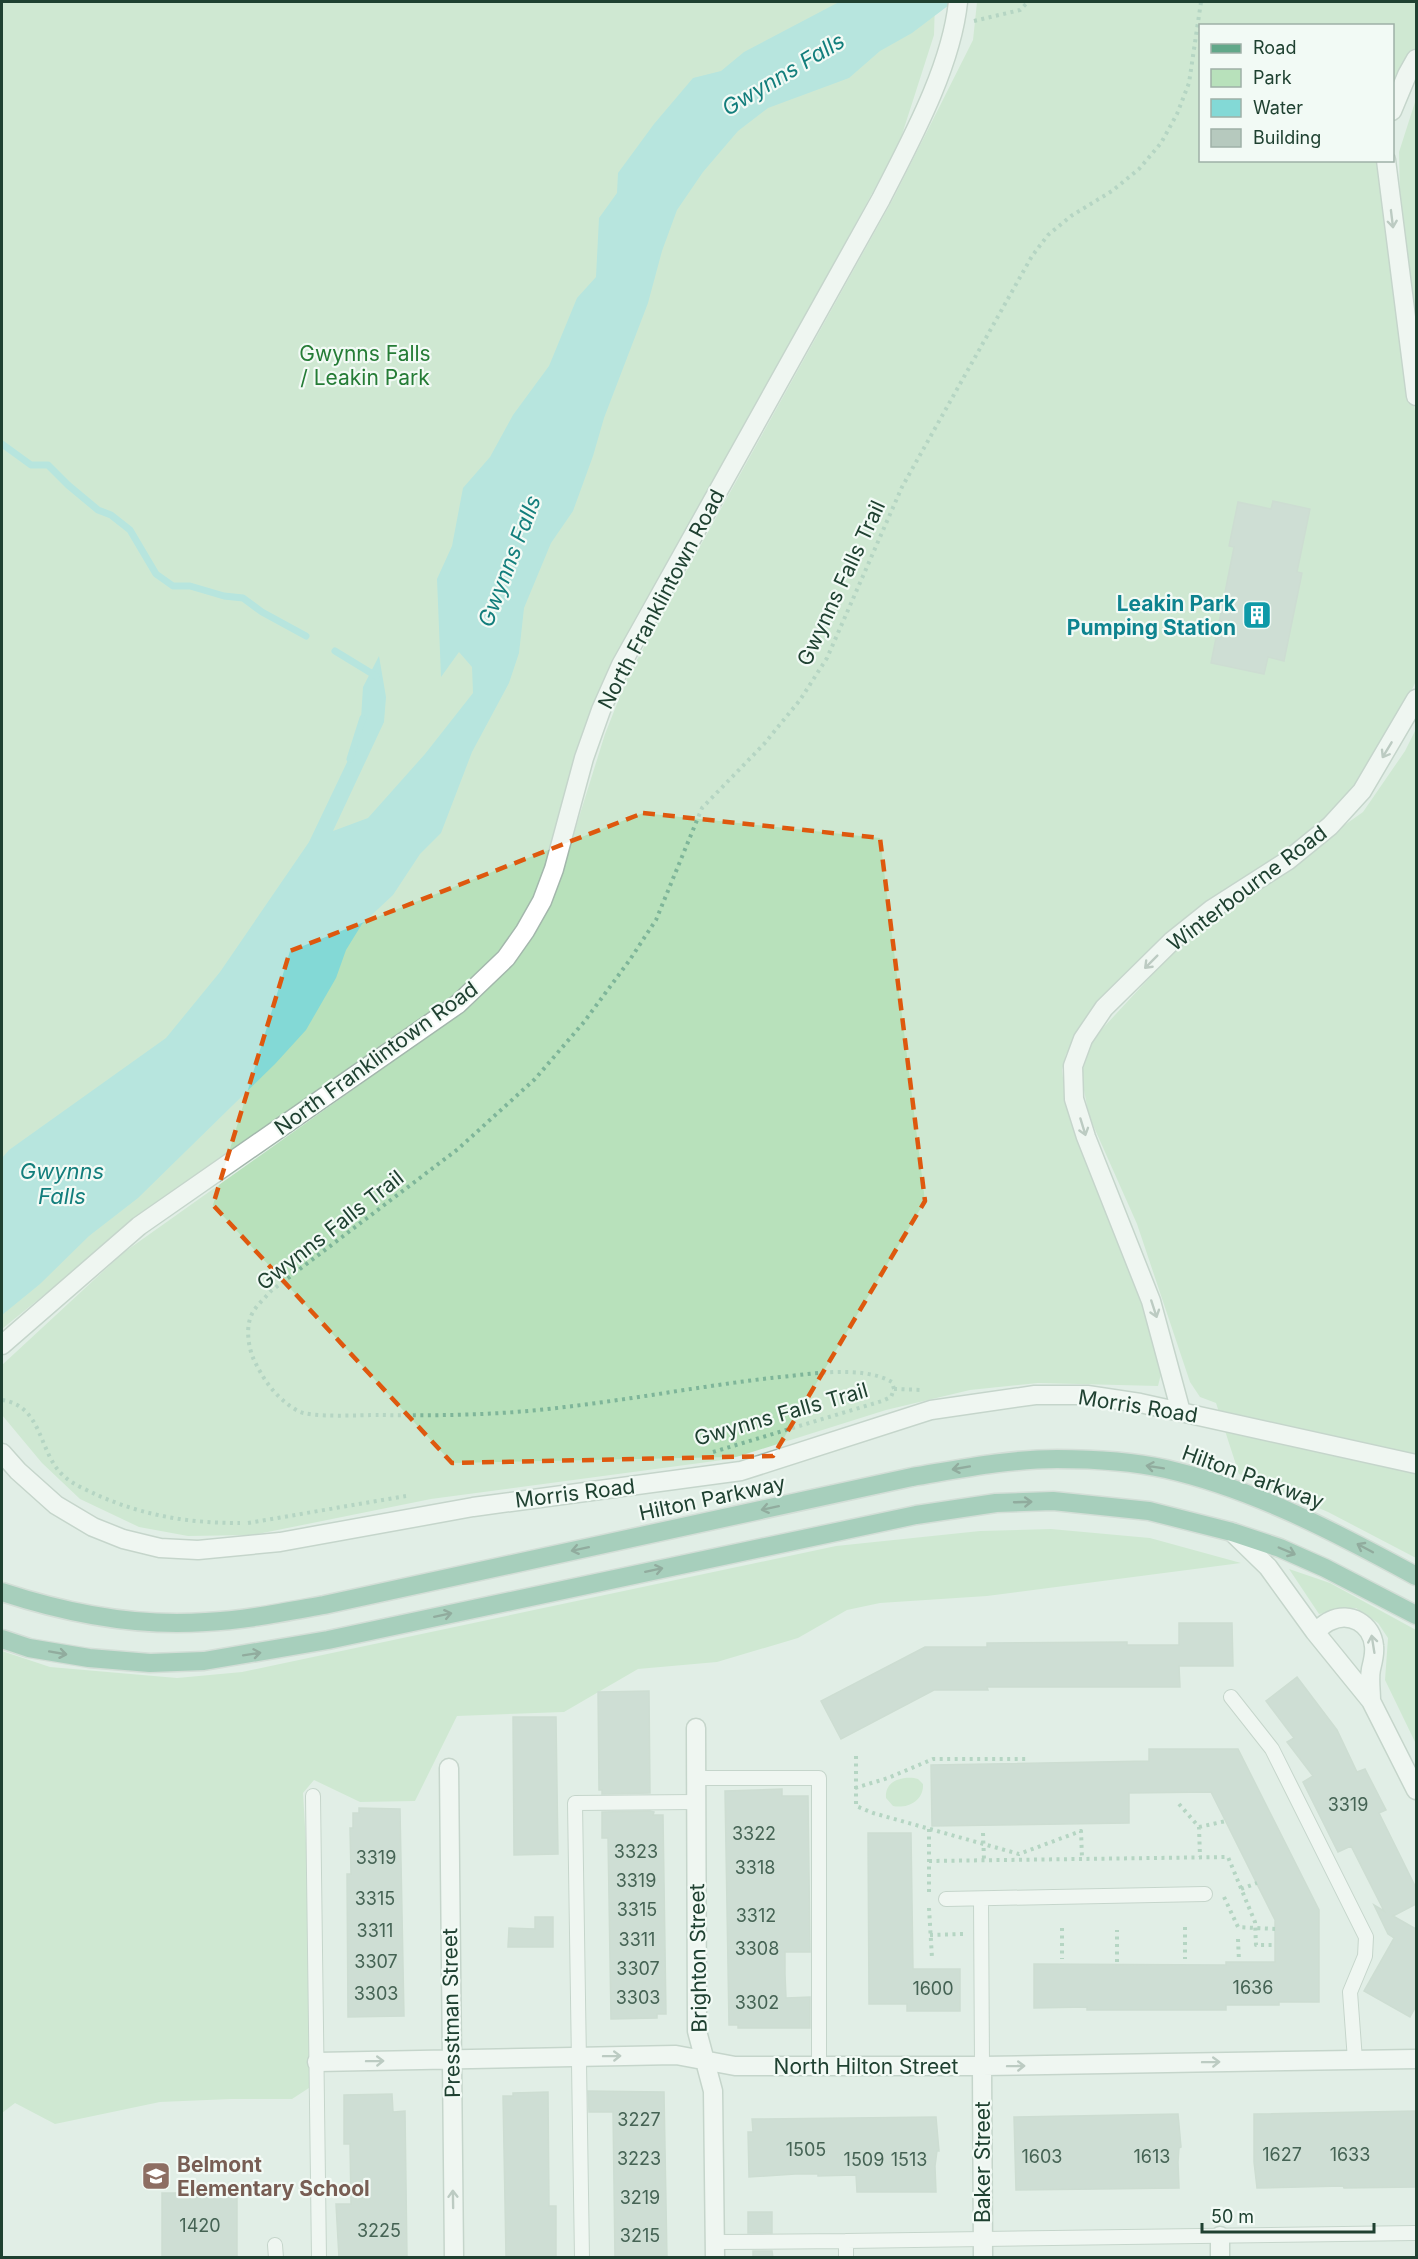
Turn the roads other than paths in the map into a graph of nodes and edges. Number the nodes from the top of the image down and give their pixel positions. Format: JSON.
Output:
{"nodes":[{"id":1,"x":958,"y":4,"type":"edge"},
{"id":2,"x":1416,"y":59,"type":"edge"},
{"id":3,"x":1394,"y":106,"type":"edge"},
{"id":4,"x":1386,"y":162,"type":"edge"},
{"id":5,"x":1416,"y":396,"type":"edge"},
{"id":6,"x":1416,"y":699,"type":"edge"},
{"id":7,"x":2,"y":1345,"type":"edge"},
{"id":8,"x":1182,"y":1412,"type":"junction"},
{"id":9,"x":2,"y":1453,"type":"edge"},
{"id":10,"x":1416,"y":1464,"type":"edge"},
{"id":11,"x":1232,"y":1532,"type":"junction"},
{"id":12,"x":1416,"y":1576,"type":"edge"},
{"id":13,"x":2,"y":1593,"type":"edge"},
{"id":14,"x":1416,"y":1615,"type":"edge"},
{"id":15,"x":1315,"y":1632,"type":"junction"},
{"id":16,"x":2,"y":1639,"type":"edge"},
{"id":17,"x":1231,"y":1697,"type":"dead end"},
{"id":18,"x":1371,"y":1701,"type":"junction"},
{"id":19,"x":696,"y":1728,"type":"dead end"},
{"id":20,"x":449,"y":1768,"type":"dead end"},
{"id":21,"x":696,"y":1778,"type":"junction"},
{"id":22,"x":1416,"y":1790,"type":"edge"},
{"id":23,"x":313,"y":1796,"type":"dead end"},
{"id":24,"x":696,"y":1802,"type":"junction"},
{"id":25,"x":1205,"y":1894,"type":"dead end"},
{"id":26,"x":946,"y":1899,"type":"dead end"},
{"id":27,"x":981,"y":1899,"type":"junction"},
{"id":28,"x":579,"y":2057,"type":"junction"},
{"id":29,"x":1416,"y":2059,"type":"edge"},
{"id":30,"x":452,"y":2060,"type":"junction"},
{"id":31,"x":1355,"y":2060,"type":"junction"},
{"id":32,"x":705,"y":2061,"type":"junction"},
{"id":33,"x":316,"y":2062,"type":"junction"},
{"id":34,"x":819,"y":2066,"type":"junction"},
{"id":35,"x":982,"y":2066,"type":"junction"},
{"id":36,"x":1416,"y":2233,"type":"edge"},
{"id":37,"x":1220,"y":2236,"type":"junction"},
{"id":38,"x":846,"y":2241,"type":"junction"},
{"id":39,"x":982,"y":2249,"type":"edge"},
{"id":40,"x":715,"y":2250,"type":"edge"},
{"id":41,"x":319,"y":2258,"type":"edge"},
{"id":42,"x":454,"y":2258,"type":"edge"},
{"id":43,"x":582,"y":2258,"type":"edge"},
{"id":44,"x":846,"y":2258,"type":"edge"},
{"id":45,"x":1220,"y":2258,"type":"edge"}],
"edges":[{"from":1,"to":7,"type":"street","name":"North Franklintown Road"},
{"from":2,"to":3,"type":"street"},
{"from":4,"to":5,"type":"street","one_way":true},
{"from":6,"to":8,"type":"street","name":"Winterbourne Road","one_way":true},
{"from":8,"to":9,"type":"street","name":"Morris Road"},
{"from":8,"to":10,"type":"street","name":"Morris Road"},
{"from":11,"to":14,"type":"main road","one_way":true},
{"from":11,"to":15,"type":"street"},
{"from":16,"to":11,"type":"main road","one_way":true},
{"from":12,"to":13,"type":"main road","name":"Hilton Parkway","one_way":true},
{"from":15,"to":18,"type":"street"},
{"from":18,"to":15,"type":"street","one_way":true},
{"from":17,"to":31,"type":"lane"},
{"from":18,"to":22,"type":"street"},
{"from":19,"to":21,"type":"street","name":"Brighton Street"},
{"from":20,"to":30,"type":"street","name":"Presstman Street"},
{"from":21,"to":24,"type":"street","name":"Brighton Street"},
{"from":21,"to":34,"type":"lane"},
{"from":23,"to":33,"type":"lane"},
{"from":24,"to":28,"type":"lane"},
{"from":24,"to":32,"type":"street","name":"Brighton Street"},
{"from":25,"to":27,"type":"lane"},
{"from":26,"to":27,"type":"lane"},
{"from":27,"to":35,"type":"lane"},
{"from":28,"to":30,"type":"street","name":"North Hilton Street"},
{"from":28,"to":32,"type":"street","name":"North Hilton Street","one_way":true},
{"from":28,"to":43,"type":"lane"},
{"from":29,"to":31,"type":"street","name":"North Hilton Street"},
{"from":33,"to":30,"type":"street","name":"North Hilton Street","one_way":true},
{"from":42,"to":30,"type":"street","name":"Presstman Street","one_way":true},
{"from":35,"to":31,"type":"street","name":"North Hilton Street","one_way":true},
{"from":32,"to":34,"type":"street","name":"North Hilton Street"},
{"from":32,"to":40,"type":"street","name":"Brighton Street"},
{"from":33,"to":41,"type":"lane"},
{"from":34,"to":35,"type":"street","name":"North Hilton Street"},
{"from":35,"to":39,"type":"street","name":"Baker Street"},
{"from":36,"to":37,"type":"lane"},
{"from":37,"to":39,"type":"lane"},
{"from":37,"to":45,"type":"street"},
{"from":38,"to":39,"type":"lane"},
{"from":38,"to":40,"type":"lane"},
{"from":38,"to":44,"type":"lane"}]}
